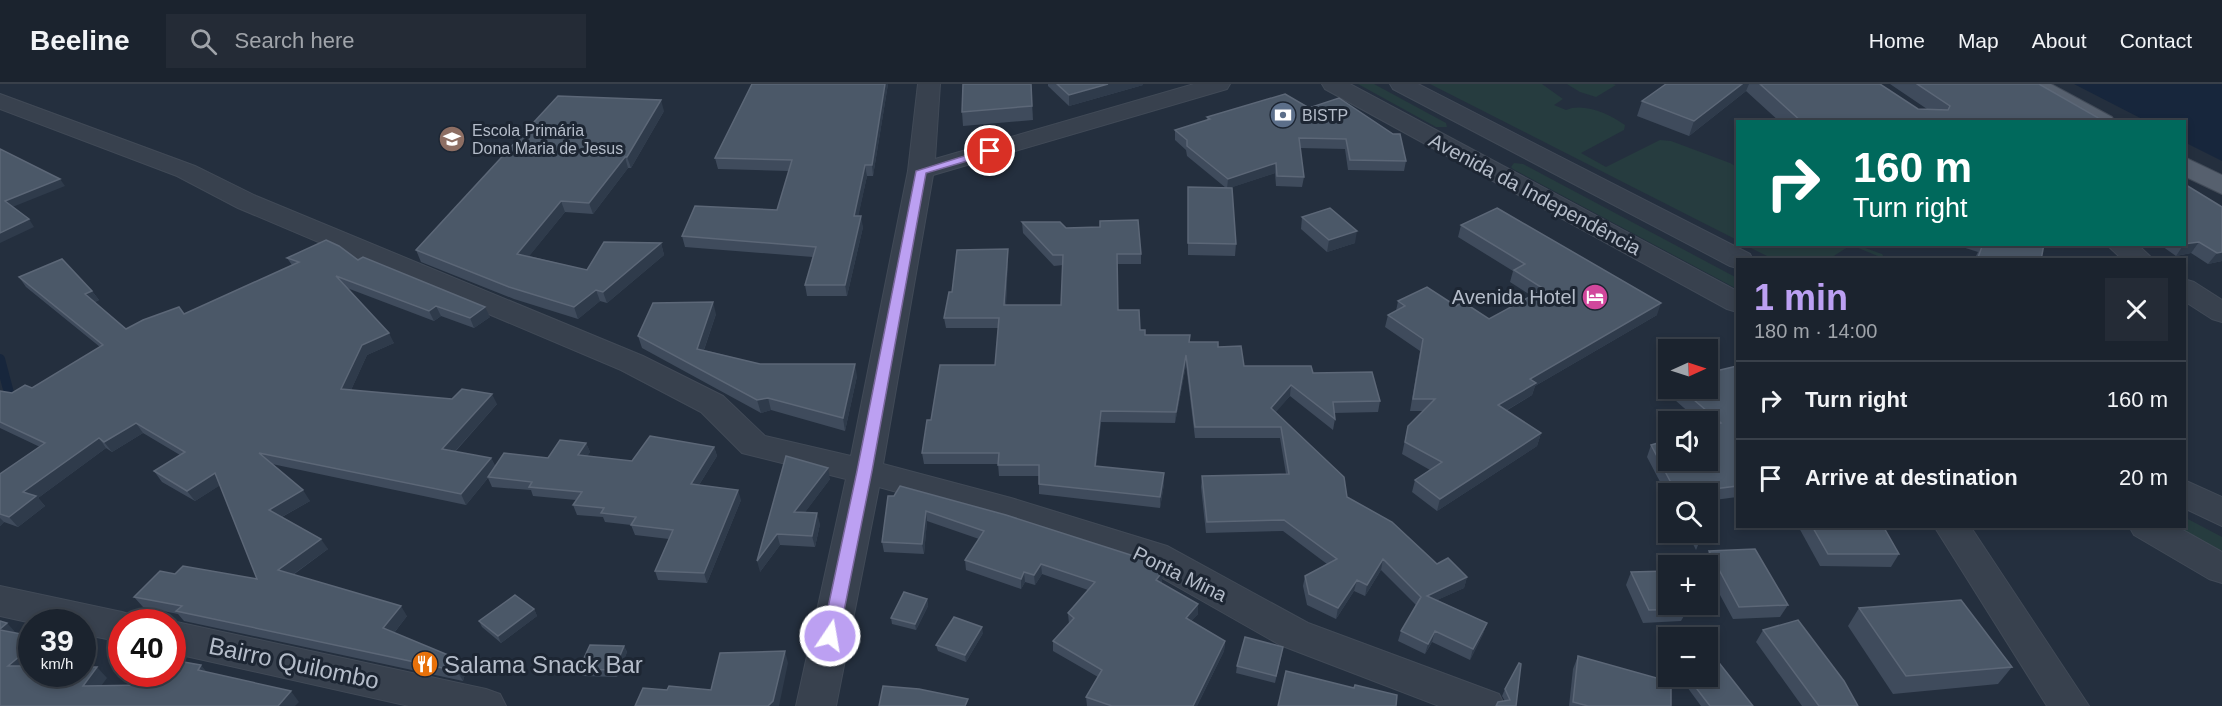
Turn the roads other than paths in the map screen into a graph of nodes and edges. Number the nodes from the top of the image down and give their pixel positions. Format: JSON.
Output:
{"nodes":[{"id":1,"x":929,"y":84,"type":"edge"},
{"id":2,"x":1219,"y":84,"type":"edge"},
{"id":3,"x":1333,"y":84,"type":"edge"},
{"id":4,"x":1401,"y":84,"type":"edge"},
{"id":5,"x":2033,"y":84,"type":"edge"},
{"id":6,"x":0,"y":101,"type":"edge"},
{"id":7,"x":2099,"y":120,"type":"edge"},
{"id":8,"x":1496,"y":135,"type":"junction"},
{"id":9,"x":1460,"y":153,"type":"junction"},
{"id":10,"x":2186,"y":166,"type":"edge"},
{"id":11,"x":921,"y":171,"type":"junction"},
{"id":12,"x":2222,"y":186,"type":"edge"},
{"id":13,"x":2122,"y":246,"type":"edge"},
{"id":14,"x":1736,"y":258,"type":"edge"},
{"id":15,"x":2138,"y":258,"type":"edge"},
{"id":16,"x":2186,"y":289,"type":"edge"},
{"id":17,"x":1736,"y":302,"type":"edge"},
{"id":18,"x":2222,"y":313,"type":"edge"},
{"id":19,"x":865,"y":471,"type":"junction"},
{"id":20,"x":2186,"y":493,"type":"edge"},
{"id":21,"x":2222,"y":513,"type":"edge"},
{"id":22,"x":1952,"y":528,"type":"edge"},
{"id":23,"x":2150,"y":528,"type":"edge"},
{"id":24,"x":2222,"y":569,"type":"edge"},
{"id":25,"x":0,"y":601,"type":"edge"},
{"id":26,"x":108,"y":624,"type":"edge"},
{"id":27,"x":186,"y":640,"type":"edge"},
{"id":28,"x":486,"y":706,"type":"edge"},
{"id":29,"x":816,"y":706,"type":"edge"},
{"id":30,"x":1485,"y":706,"type":"edge"},
{"id":31,"x":2069,"y":706,"type":"edge"}],
"edges":[{"from":1,"to":11,"type":"street"},
{"from":2,"to":11,"type":"street"},
{"from":3,"to":9,"type":"street","name":"Avenida da Independência"},
{"from":4,"to":8,"type":"street"},
{"from":5,"to":7,"type":"main road"},
{"from":6,"to":19,"type":"street","name":"Ponta Mina"},
{"from":8,"to":9,"type":"street"},
{"from":8,"to":14,"type":"street"},
{"from":9,"to":17,"type":"street","name":"Avenida da Independência"},
{"from":10,"to":12,"type":"main road"},
{"from":11,"to":19,"type":"street"},
{"from":13,"to":15,"type":"street"},
{"from":16,"to":18,"type":"street"},
{"from":19,"to":29,"type":"street"},
{"from":19,"to":30,"type":"street","name":"Ponta Mina"},
{"from":20,"to":21,"type":"street"},
{"from":22,"to":31,"type":"street"},
{"from":23,"to":24,"type":"street"},
{"from":25,"to":26,"type":"street"},
{"from":27,"to":28,"type":"street","name":"Bairro Quilombo"}]}
